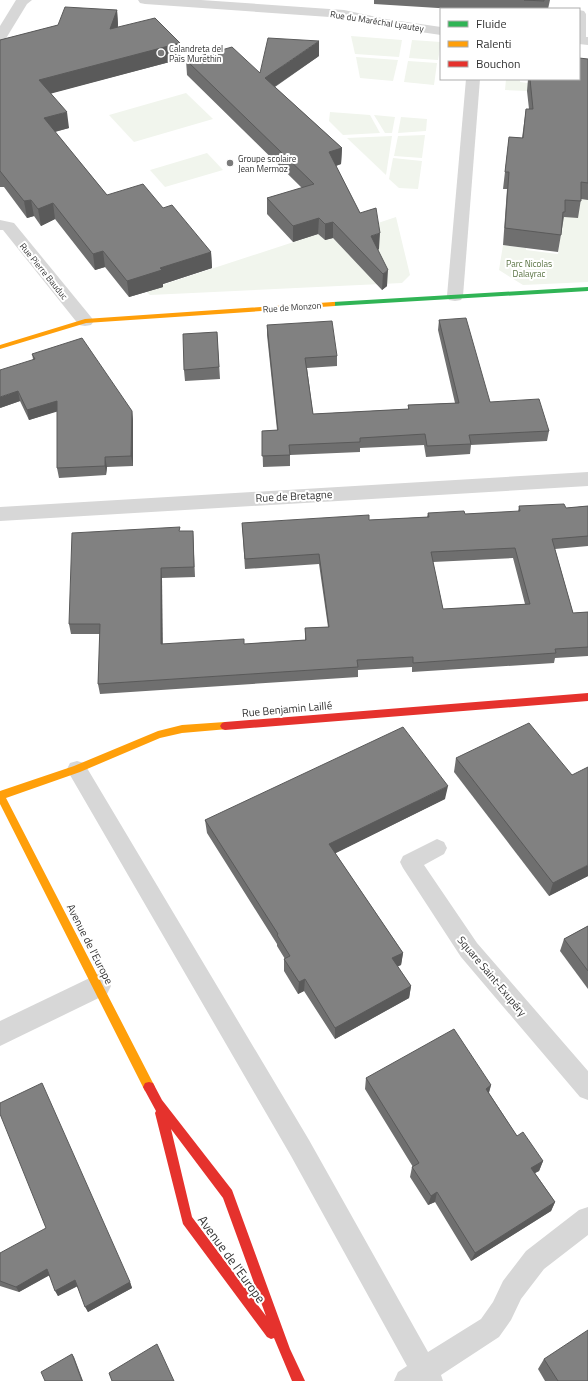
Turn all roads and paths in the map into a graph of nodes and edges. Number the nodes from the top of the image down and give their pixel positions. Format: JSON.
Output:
{"nodes":[{"id":1,"x":25,"y":0,"type":"edge"},
{"id":2,"x":144,"y":0,"type":"edge"},
{"id":3,"x":440,"y":31,"type":"edge"},
{"id":4,"x":0,"y":37,"type":"edge"},
{"id":5,"x":473,"y":80,"type":"edge"},
{"id":6,"x":0,"y":225,"type":"edge"},
{"id":7,"x":588,"y":289,"type":"edge"},
{"id":8,"x":455,"y":296,"type":"junction"},
{"id":9,"x":85,"y":321,"type":"junction"},
{"id":10,"x":0,"y":347,"type":"edge"},
{"id":11,"x":588,"y":479,"type":"edge"},
{"id":12,"x":0,"y":514,"type":"edge"},
{"id":13,"x":588,"y":697,"type":"edge"},
{"id":14,"x":77,"y":769,"type":"junction"},
{"id":15,"x":0,"y":796,"type":"edge"},
{"id":16,"x":437,"y":848,"type":"dead end"},
{"id":17,"x":98,"y":986,"type":"junction"},
{"id":18,"x":0,"y":1034,"type":"edge"},
{"id":19,"x":588,"y":1089,"type":"edge"},
{"id":20,"x":158,"y":1104,"type":"junction"},
{"id":21,"x":588,"y":1219,"type":"edge"},
{"id":22,"x":285,"y":1352,"type":"junction"},
{"id":23,"x":420,"y":1377,"type":"edge"},
{"id":24,"x":299,"y":1381,"type":"edge"}],
"edges":[{"from":1,"to":4,"type":"street"},
{"from":2,"to":3,"type":"street","name":"Rue du Maréchal Lyautey"},
{"from":5,"to":8,"type":"street"},
{"from":6,"to":9,"type":"street","name":"Rue Pierre Bauduc"},
{"from":7,"to":8,"type":"street","name":"Rue de Monzon"},
{"from":8,"to":9,"type":"street","name":"Rue de Monzon"},
{"from":9,"to":10,"type":"street","name":"Rue de Monzon"},
{"from":11,"to":12,"type":"street","name":"Rue de Bretagne"},
{"from":13,"to":14,"type":"street","name":"Rue Benjamin Laillé"},
{"from":14,"to":15,"type":"street","name":"Rue Benjamin Laillé"},
{"from":14,"to":23,"type":"lane"},
{"from":15,"to":17,"type":"street","name":"Avenue de l'Europe"},
{"from":16,"to":19,"type":"lane","name":"Square Saint-Exupéry"},
{"from":17,"to":18,"type":"street"},
{"from":17,"to":20,"type":"street","name":"Avenue de l'Europe"},
{"from":20,"to":22,"type":"street","name":"Avenue de l'Europe"},
{"from":20,"to":22,"type":"street","name":"Avenue de l'Europe"},
{"from":21,"to":23,"type":"lane"},
{"from":22,"to":24,"type":"street","name":"Avenue de l'Europe"}]}
